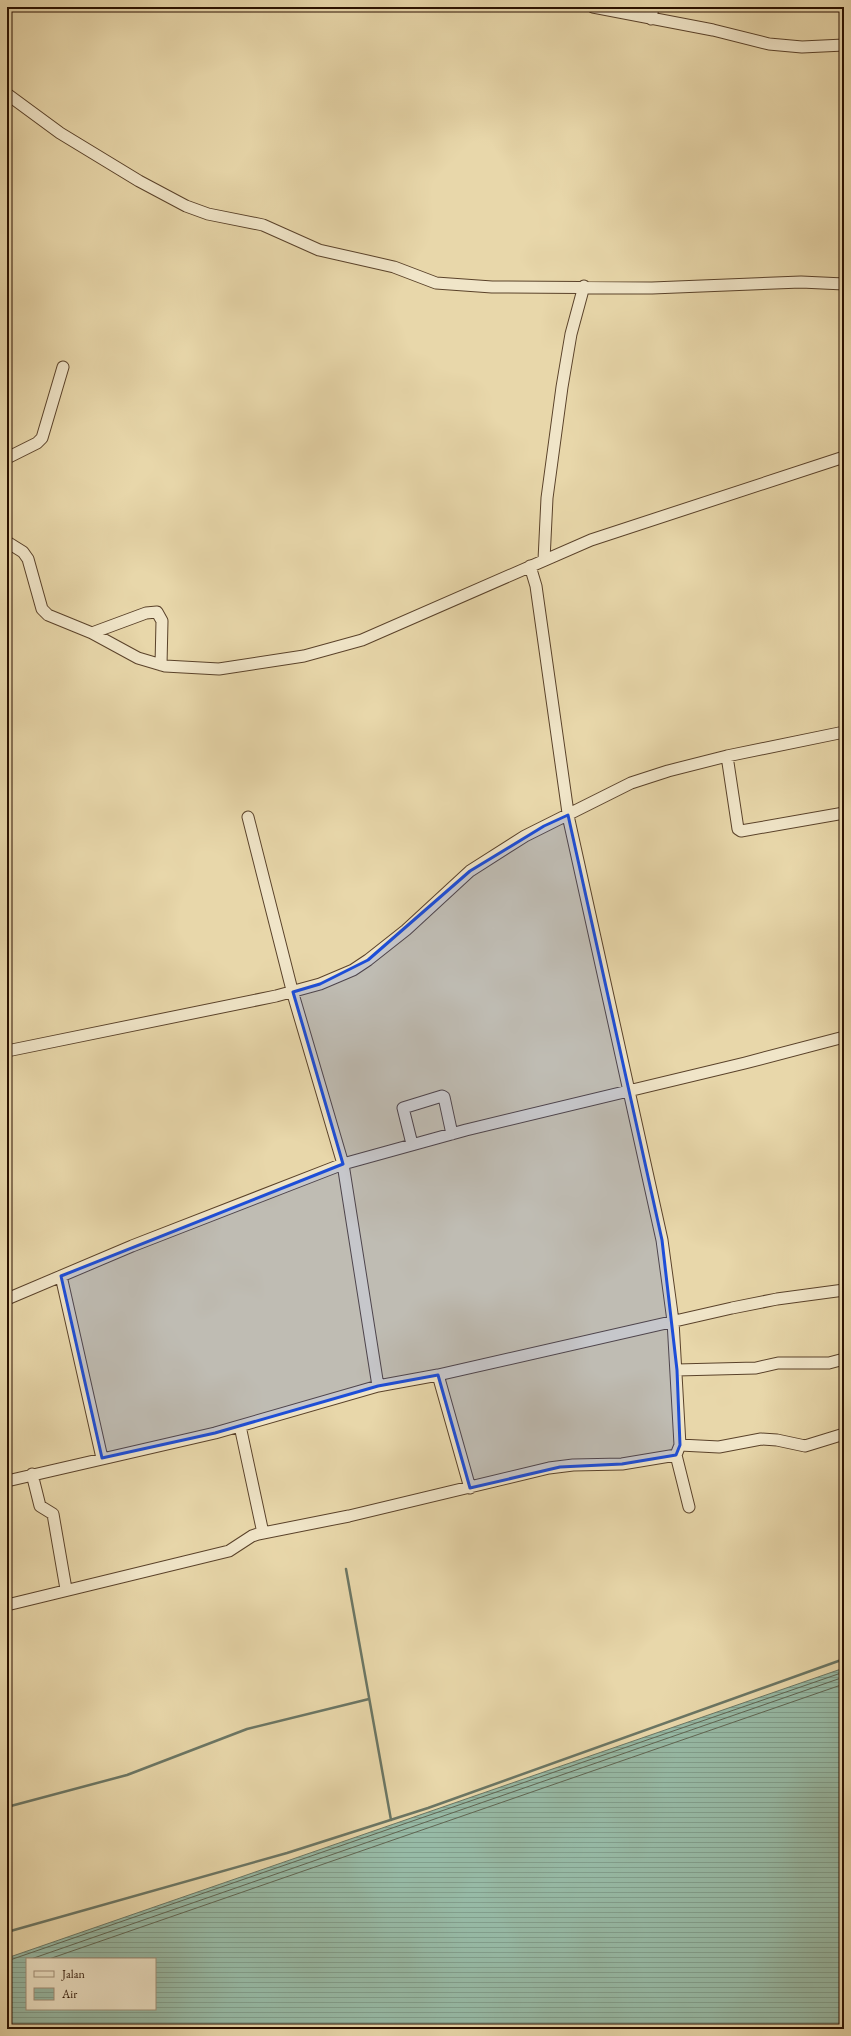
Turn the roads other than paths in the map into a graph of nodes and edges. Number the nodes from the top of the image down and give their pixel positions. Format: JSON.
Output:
{"nodes":[{"id":1,"x":593,"y":7,"type":"edge"},
{"id":2,"x":653,"y":7,"type":"edge"},
{"id":3,"x":651,"y":19,"type":"junction"},
{"id":4,"x":844,"y":45,"type":"edge"},
{"id":5,"x":7,"y":94,"type":"edge"},
{"id":6,"x":844,"y":284,"type":"edge"},
{"id":7,"x":584,"y":286,"type":"junction"},
{"id":8,"x":63,"y":367,"type":"dead end"},
{"id":9,"x":844,"y":457,"type":"edge"},
{"id":10,"x":7,"y":458,"type":"edge"},
{"id":11,"x":7,"y":542,"type":"edge"},
{"id":12,"x":544,"y":560,"type":"junction"},
{"id":13,"x":530,"y":566,"type":"junction"},
{"id":14,"x":92,"y":633,"type":"junction"},
{"id":15,"x":161,"y":665,"type":"junction"},
{"id":16,"x":844,"y":732,"type":"edge"},
{"id":17,"x":728,"y":756,"type":"junction"},
{"id":18,"x":844,"y":813,"type":"edge"},
{"id":19,"x":568,"y":815,"type":"junction"},
{"id":20,"x":248,"y":817,"type":"dead end"},
{"id":21,"x":293,"y":992,"type":"junction"},
{"id":22,"x":844,"y":1036,"type":"edge"},
{"id":23,"x":7,"y":1051,"type":"edge"},
{"id":24,"x":627,"y":1090,"type":"junction"},
{"id":25,"x":452,"y":1134,"type":"junction"},
{"id":26,"x":412,"y":1144,"type":"junction"},
{"id":27,"x":343,"y":1164,"type":"junction"},
{"id":28,"x":61,"y":1276,"type":"junction"},
{"id":29,"x":844,"y":1290,"type":"edge"},
{"id":30,"x":7,"y":1299,"type":"edge"},
{"id":31,"x":673,"y":1321,"type":"junction"},
{"id":32,"x":844,"y":1359,"type":"edge"},
{"id":33,"x":677,"y":1370,"type":"junction"},
{"id":34,"x":438,"y":1375,"type":"junction"},
{"id":35,"x":378,"y":1386,"type":"junction"},
{"id":36,"x":240,"y":1426,"type":"junction"},
{"id":37,"x":844,"y":1434,"type":"edge"},
{"id":38,"x":678,"y":1450,"type":"junction"},
{"id":39,"x":102,"y":1458,"type":"junction"},
{"id":40,"x":32,"y":1474,"type":"junction"},
{"id":41,"x":7,"y":1481,"type":"edge"},
{"id":42,"x":470,"y":1488,"type":"junction"},
{"id":43,"x":689,"y":1507,"type":"dead end"},
{"id":44,"x":263,"y":1533,"type":"junction"},
{"id":45,"x":66,"y":1589,"type":"junction"},
{"id":46,"x":7,"y":1605,"type":"edge"}],
"edges":[{"from":1,"to":3,"type":"street"},
{"from":2,"to":3,"type":"street"},
{"from":3,"to":4,"type":"street"},
{"from":5,"to":7,"type":"street"},
{"from":6,"to":7,"type":"street"},
{"from":7,"to":12,"type":"street"},
{"from":8,"to":10,"type":"street"},
{"from":9,"to":12,"type":"street"},
{"from":11,"to":14,"type":"street"},
{"from":12,"to":13,"type":"street"},
{"from":13,"to":15,"type":"street"},
{"from":13,"to":19,"type":"street"},
{"from":14,"to":15,"type":"street"},
{"from":14,"to":15,"type":"street"},
{"from":16,"to":17,"type":"street"},
{"from":17,"to":18,"type":"street"},
{"from":17,"to":19,"type":"street"},
{"from":19,"to":21,"type":"street"},
{"from":19,"to":24,"type":"street"},
{"from":20,"to":21,"type":"street"},
{"from":21,"to":23,"type":"street"},
{"from":21,"to":27,"type":"street"},
{"from":22,"to":24,"type":"street"},
{"from":24,"to":25,"type":"street"},
{"from":24,"to":31,"type":"street"},
{"from":25,"to":26,"type":"street"},
{"from":25,"to":26,"type":"street"},
{"from":26,"to":27,"type":"street"},
{"from":27,"to":28,"type":"street"},
{"from":27,"to":35,"type":"street"},
{"from":28,"to":30,"type":"street"},
{"from":28,"to":39,"type":"street"},
{"from":29,"to":31,"type":"street"},
{"from":31,"to":33,"type":"street"},
{"from":31,"to":34,"type":"street"},
{"from":32,"to":33,"type":"street"},
{"from":33,"to":38,"type":"street"},
{"from":34,"to":35,"type":"street"},
{"from":34,"to":42,"type":"street"},
{"from":35,"to":36,"type":"street"},
{"from":36,"to":39,"type":"street"},
{"from":36,"to":44,"type":"street"},
{"from":37,"to":38,"type":"street"},
{"from":38,"to":42,"type":"street"},
{"from":38,"to":43,"type":"street"},
{"from":39,"to":40,"type":"street"},
{"from":40,"to":41,"type":"street"},
{"from":40,"to":45,"type":"street"},
{"from":42,"to":44,"type":"street"},
{"from":44,"to":45,"type":"street"},
{"from":45,"to":46,"type":"street"}]}
